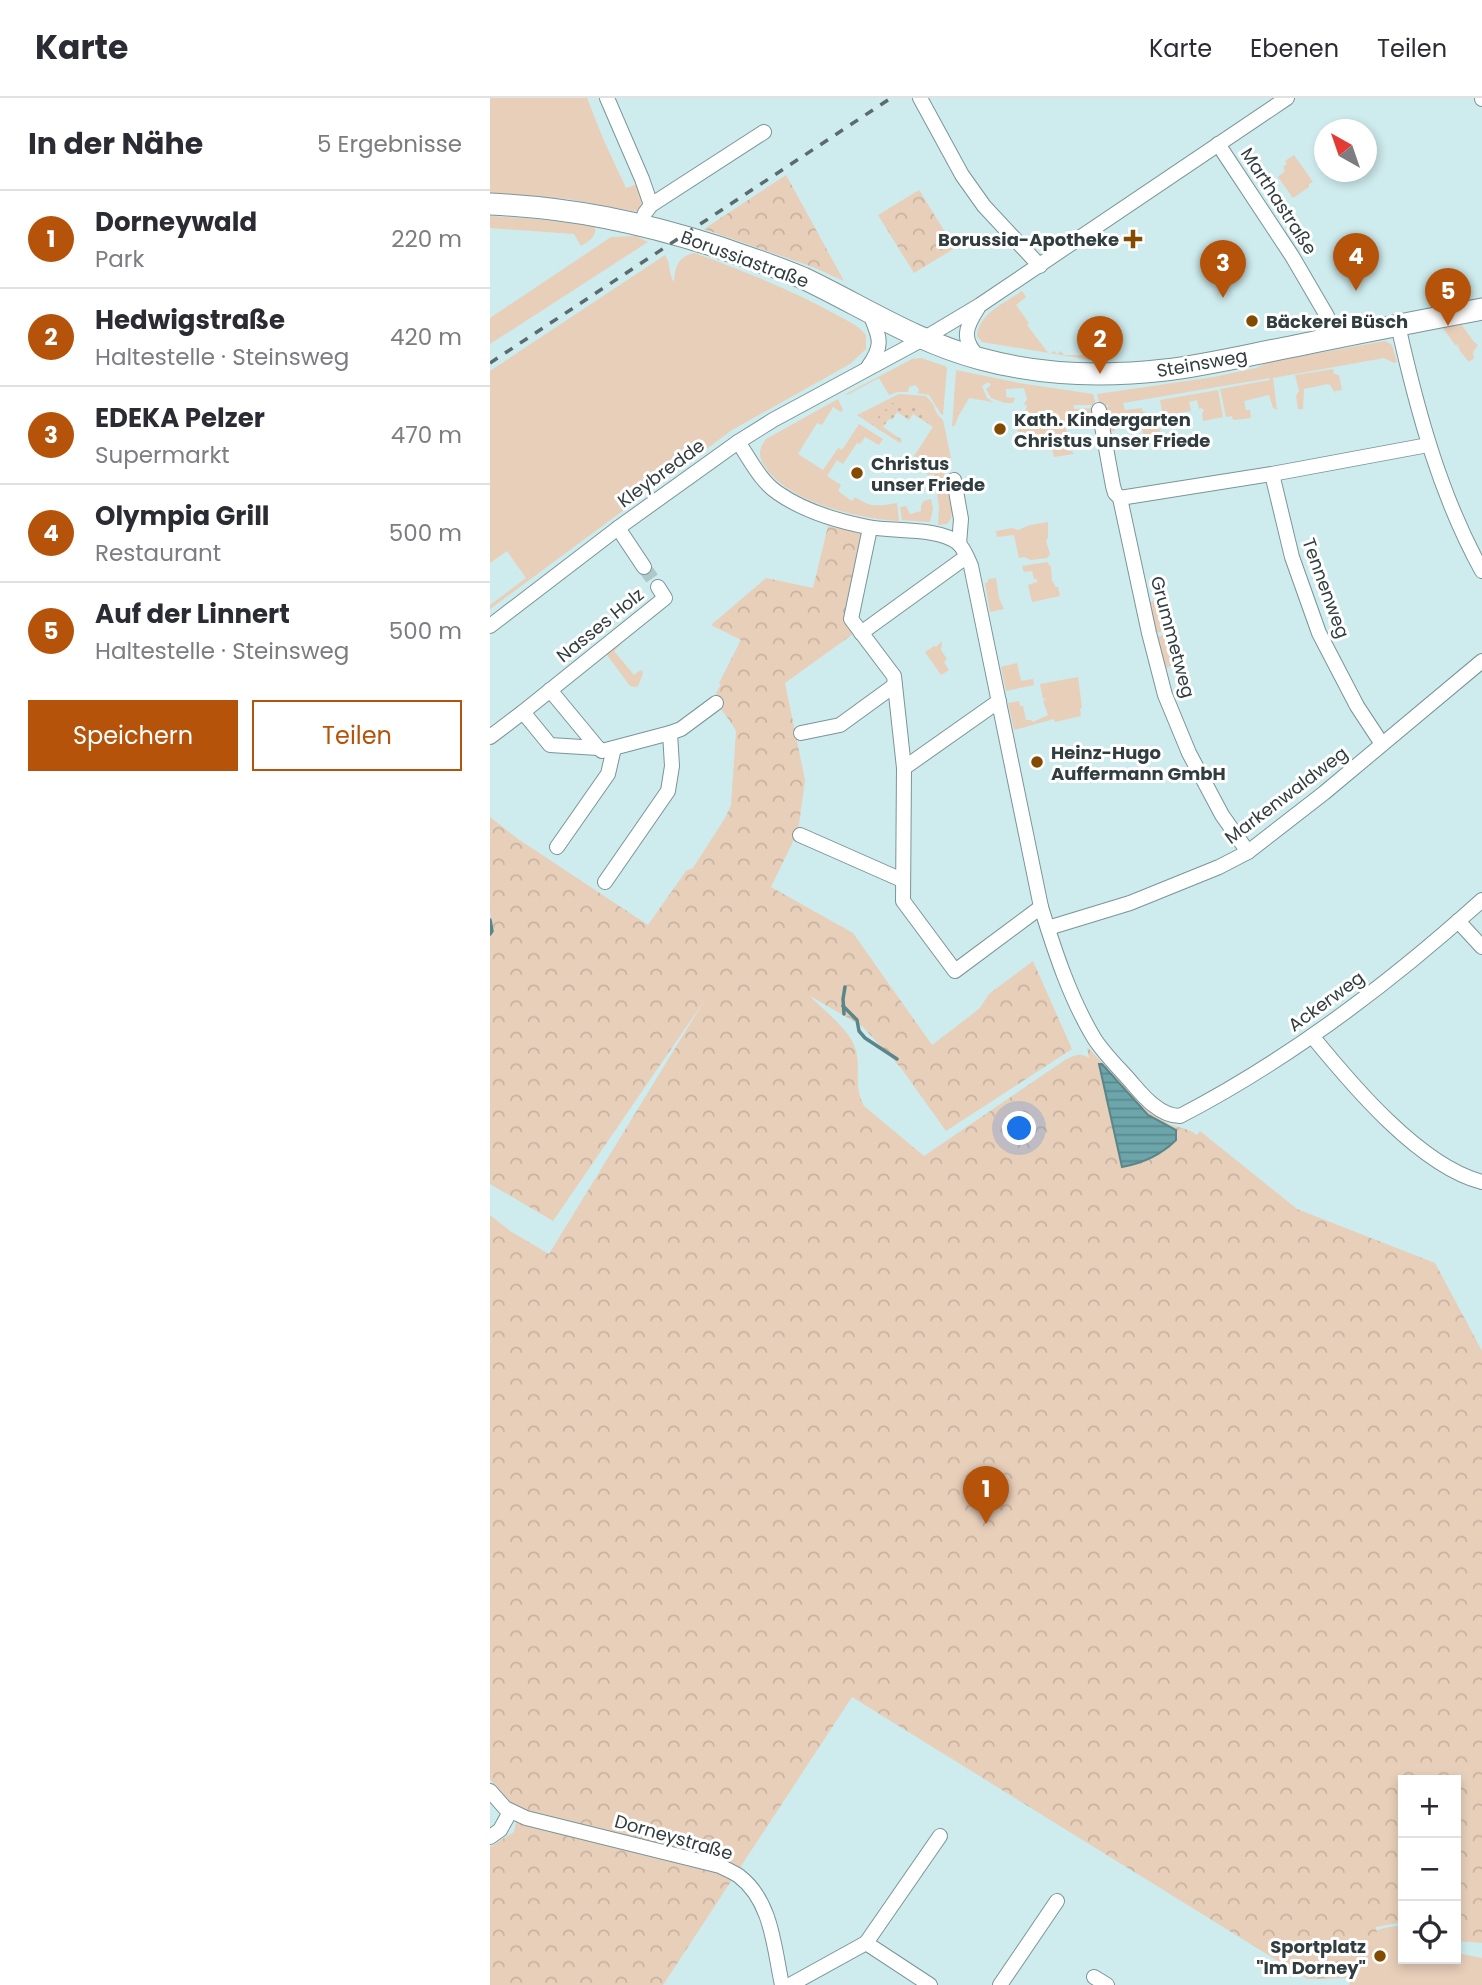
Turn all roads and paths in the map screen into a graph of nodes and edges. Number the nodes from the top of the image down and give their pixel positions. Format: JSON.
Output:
{"nodes":[{"id":1,"x":607,"y":98,"type":"edge"},
{"id":2,"x":920,"y":98,"type":"edge"},
{"id":3,"x":1287,"y":98,"type":"edge"},
{"id":4,"x":764,"y":132,"type":"dead end"},
{"id":5,"x":1218,"y":144,"type":"junction"},
{"id":6,"x":490,"y":204,"type":"edge"},
{"id":7,"x":646,"y":214,"type":"junction"},
{"id":8,"x":1040,"y":266,"type":"junction"},
{"id":9,"x":981,"y":305,"type":"junction"},
{"id":10,"x":1482,"y":309,"type":"edge"},
{"id":11,"x":870,"y":314,"type":"junction"},
{"id":12,"x":1327,"y":316,"type":"dead end"},
{"id":13,"x":1398,"y":325,"type":"junction"},
{"id":14,"x":923,"y":339,"type":"junction"},
{"id":15,"x":980,"y":359,"type":"junction"},
{"id":16,"x":866,"y":369,"type":"junction"},
{"id":17,"x":1099,"y":410,"type":"dead end"},
{"id":18,"x":738,"y":442,"type":"junction"},
{"id":19,"x":1428,"y":444,"type":"junction"},
{"id":20,"x":1272,"y":474,"type":"junction"},
{"id":21,"x":954,"y":480,"type":"dead end"},
{"id":22,"x":1120,"y":498,"type":"junction"},
{"id":23,"x":618,"y":528,"type":"junction"},
{"id":24,"x":870,"y":528,"type":"junction"},
{"id":25,"x":962,"y":550,"type":"junction"},
{"id":26,"x":644,"y":567,"type":"tunnel mouth"},
{"id":27,"x":1482,"y":571,"type":"edge"},
{"id":28,"x":658,"y":587,"type":"dead end"},
{"id":29,"x":490,"y":626,"type":"edge"},
{"id":30,"x":861,"y":633,"type":"junction"},
{"id":31,"x":1482,"y":660,"type":"edge"},
{"id":32,"x":895,"y":685,"type":"junction"},
{"id":33,"x":550,"y":690,"type":"junction"},
{"id":34,"x":999,"y":701,"type":"junction"},
{"id":35,"x":716,"y":703,"type":"dead end"},
{"id":36,"x":523,"y":712,"type":"junction"},
{"id":37,"x":670,"y":733,"type":"junction"},
{"id":38,"x":801,"y":733,"type":"dead end"},
{"id":39,"x":490,"y":737,"type":"edge"},
{"id":40,"x":1382,"y":744,"type":"junction"},
{"id":41,"x":598,"y":748,"type":"junction"},
{"id":42,"x":614,"y":748,"type":"junction"},
{"id":43,"x":904,"y":768,"type":"junction"},
{"id":44,"x":800,"y":835,"type":"dead end"},
{"id":45,"x":557,"y":847,"type":"dead end"},
{"id":46,"x":1248,"y":852,"type":"junction"},
{"id":47,"x":902,"y":880,"type":"junction"},
{"id":48,"x":605,"y":882,"type":"dead end"},
{"id":49,"x":1482,"y":900,"type":"edge"},
{"id":50,"x":1041,"y":907,"type":"junction"},
{"id":51,"x":1458,"y":921,"type":"junction"},
{"id":52,"x":1048,"y":928,"type":"junction"},
{"id":53,"x":1482,"y":947,"type":"edge"},
{"id":54,"x":1312,"y":1036,"type":"junction"},
{"id":55,"x":1482,"y":1182,"type":"edge"},
{"id":56,"x":490,"y":1791,"type":"edge"},
{"id":57,"x":510,"y":1812,"type":"junction"},
{"id":58,"x":940,"y":1836,"type":"dead end"},
{"id":59,"x":490,"y":1837,"type":"edge"},
{"id":60,"x":1057,"y":1901,"type":"dead end"},
{"id":61,"x":866,"y":1943,"type":"junction"},
{"id":62,"x":1094,"y":1978,"type":"dead end"},
{"id":63,"x":782,"y":1985,"type":"edge"},
{"id":64,"x":790,"y":1985,"type":"edge"},
{"id":65,"x":930,"y":1985,"type":"edge"},
{"id":66,"x":1000,"y":1985,"type":"edge"},
{"id":67,"x":1107,"y":1985,"type":"edge"}],
"edges":[{"from":1,"to":7,"type":"street"},
{"from":2,"to":8,"type":"street"},
{"from":3,"to":5,"type":"street"},
{"from":4,"to":7,"type":"street"},
{"from":5,"to":8,"type":"street"},
{"from":5,"to":12,"type":"street","name":"Marthastraße"},
{"from":6,"to":7,"type":"main road","name":"Borussiastraße"},
{"from":7,"to":11,"type":"main road","name":"Borussiastraße"},
{"from":8,"to":9,"type":"street"},
{"from":9,"to":14,"type":"street"},
{"from":9,"to":15,"type":"street"},
{"from":10,"to":13,"type":"main road","name":"Steinsweg"},
{"from":11,"to":14,"type":"main road","name":"Borussiastraße"},
{"from":11,"to":16,"type":"street"},
{"from":13,"to":15,"type":"main road","name":"Steinsweg"},
{"from":13,"to":19,"type":"street"},
{"from":14,"to":15,"type":"main road","name":"Steinsweg"},
{"from":14,"to":16,"type":"street","name":"Kleybredde"},
{"from":16,"to":18,"type":"street","name":"Kleybredde"},
{"from":17,"to":22,"type":"street","name":"Grummetweg"},
{"from":18,"to":23,"type":"street","name":"Kleybredde"},
{"from":18,"to":24,"type":"street"},
{"from":19,"to":20,"type":"street"},
{"from":19,"to":27,"type":"street"},
{"from":20,"to":22,"type":"street"},
{"from":20,"to":40,"type":"street","name":"Tennenweg"},
{"from":21,"to":25,"type":"street"},
{"from":22,"to":46,"type":"street","name":"Grummetweg"},
{"from":23,"to":26,"type":"street","name":"Nasses Holz"},
{"from":23,"to":29,"type":"street","name":"Kleybredde"},
{"from":24,"to":25,"type":"street"},
{"from":24,"to":30,"type":"street"},
{"from":25,"to":30,"type":"street"},
{"from":25,"to":34,"type":"street"},
{"from":28,"to":33,"type":"street","name":"Nasses Holz"},
{"from":30,"to":32,"type":"street"},
{"from":31,"to":40,"type":"street","name":"Markenwaldweg"},
{"from":32,"to":38,"type":"street"},
{"from":32,"to":43,"type":"street"},
{"from":33,"to":36,"type":"street","name":"Nasses Holz"},
{"from":33,"to":41,"type":"street"},
{"from":34,"to":43,"type":"street"},
{"from":34,"to":50,"type":"street"},
{"from":35,"to":37,"type":"street"},
{"from":36,"to":39,"type":"street","name":"Nasses Holz"},
{"from":36,"to":41,"type":"street"},
{"from":37,"to":42,"type":"street"},
{"from":37,"to":48,"type":"street"},
{"from":40,"to":46,"type":"street","name":"Markenwaldweg"},
{"from":41,"to":42,"type":"street"},
{"from":42,"to":45,"type":"street"},
{"from":43,"to":47,"type":"street"},
{"from":44,"to":47,"type":"street"},
{"from":46,"to":52,"type":"street","name":"Markenwaldweg"},
{"from":47,"to":50,"type":"street"},
{"from":49,"to":51,"type":"street","name":"Ackerweg"},
{"from":50,"to":52,"type":"street"},
{"from":51,"to":53,"type":"street"},
{"from":51,"to":54,"type":"street","name":"Ackerweg"},
{"from":52,"to":54,"type":"street","name":"Ackerweg"},
{"from":54,"to":55,"type":"street"},
{"from":56,"to":57,"type":"street","name":"Dorneystraße"},
{"from":57,"to":59,"type":"street"},
{"from":57,"to":63,"type":"street","name":"Dorneystraße"},
{"from":58,"to":61,"type":"street"},
{"from":60,"to":66,"type":"street"},
{"from":61,"to":64,"type":"street"},
{"from":61,"to":65,"type":"street"},
{"from":62,"to":67,"type":"street"}]}
